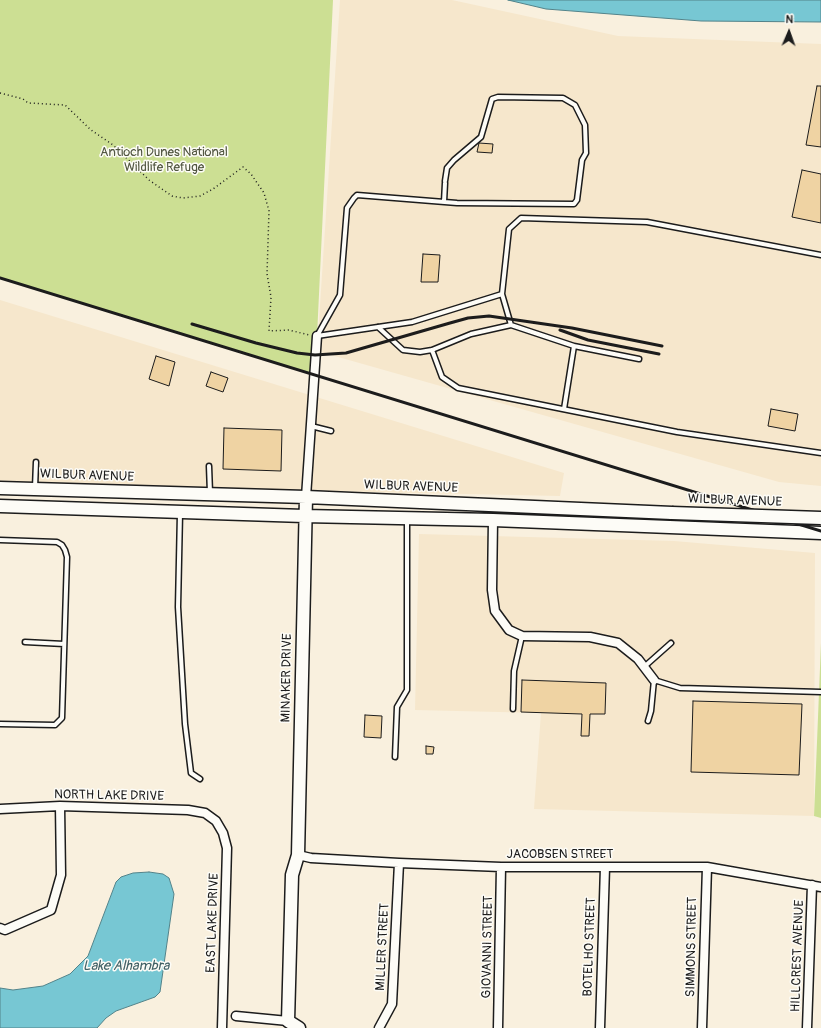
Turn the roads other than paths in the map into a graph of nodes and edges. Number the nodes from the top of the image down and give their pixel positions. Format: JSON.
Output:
{"nodes":[{"id":1,"x":444,"y":202,"type":"junction"},
{"id":2,"x":821,"y":254,"type":"edge"},
{"id":3,"x":502,"y":294,"type":"junction"},
{"id":4,"x":510,"y":324,"type":"junction"},
{"id":5,"x":378,"y":327,"type":"junction"},
{"id":6,"x":317,"y":336,"type":"junction"},
{"id":7,"x":574,"y":346,"type":"junction"},
{"id":8,"x":432,"y":350,"type":"junction"},
{"id":9,"x":639,"y":359,"type":"dead end"},
{"id":10,"x":564,"y":409,"type":"junction"},
{"id":11,"x":310,"y":426,"type":"junction"},
{"id":12,"x":331,"y":431,"type":"dead end"},
{"id":13,"x":821,"y":453,"type":"edge"},
{"id":14,"x":36,"y":462,"type":"dead end"},
{"id":15,"x":209,"y":466,"type":"dead end"},
{"id":16,"x":0,"y":488,"type":"edge"},
{"id":17,"x":35,"y":489,"type":"junction"},
{"id":18,"x":210,"y":494,"type":"junction"},
{"id":19,"x":306,"y":497,"type":"junction"},
{"id":20,"x":0,"y":501,"type":"edge"},
{"id":21,"x":493,"y":505,"type":"junction"},
{"id":22,"x":0,"y":506,"type":"edge"},
{"id":23,"x":180,"y":512,"type":"junction"},
{"id":24,"x":304,"y":516,"type":"junction"},
{"id":25,"x":407,"y":518,"type":"junction"},
{"id":26,"x":821,"y":518,"type":"edge"},
{"id":27,"x":493,"y":520,"type":"junction"},
{"id":28,"x":821,"y":533,"type":"edge"},
{"id":29,"x":0,"y":540,"type":"edge"},
{"id":30,"x":522,"y":636,"type":"junction"},
{"id":31,"x":25,"y":642,"type":"dead end"},
{"id":32,"x":671,"y":643,"type":"dead end"},
{"id":33,"x":64,"y":644,"type":"junction"},
{"id":34,"x":644,"y":667,"type":"junction"},
{"id":35,"x":654,"y":680,"type":"junction"},
{"id":36,"x":821,"y":692,"type":"edge"},
{"id":37,"x":513,"y":709,"type":"dead end"},
{"id":38,"x":648,"y":721,"type":"dead end"},
{"id":39,"x":0,"y":724,"type":"edge"},
{"id":40,"x":395,"y":757,"type":"dead end"},
{"id":41,"x":200,"y":779,"type":"dead end"},
{"id":42,"x":60,"y":806,"type":"junction"},
{"id":43,"x":0,"y":809,"type":"edge"},
{"id":44,"x":216,"y":821,"type":"joint"},
{"id":45,"x":298,"y":855,"type":"junction"},
{"id":46,"x":399,"y":863,"type":"junction"},
{"id":47,"x":501,"y":867,"type":"junction"},
{"id":48,"x":604,"y":867,"type":"junction"},
{"id":49,"x":706,"y":867,"type":"junction"},
{"id":50,"x":812,"y":885,"type":"junction"},
{"id":51,"x":821,"y":887,"type":"edge"},
{"id":52,"x":0,"y":928,"type":"edge"},
{"id":53,"x":236,"y":1016,"type":"dead end"},
{"id":54,"x":288,"y":1021,"type":"junction"},
{"id":55,"x":222,"y":1028,"type":"edge"},
{"id":56,"x":299,"y":1028,"type":"edge"},
{"id":57,"x":379,"y":1028,"type":"edge"},
{"id":58,"x":498,"y":1028,"type":"edge"},
{"id":59,"x":600,"y":1028,"type":"edge"},
{"id":60,"x":702,"y":1028,"type":"edge"},
{"id":61,"x":807,"y":1028,"type":"edge"}],
"edges":[{"from":1,"to":1,"type":"lane"},
{"from":1,"to":6,"type":"lane"},
{"from":2,"to":3,"type":"lane"},
{"from":3,"to":4,"type":"lane"},
{"from":3,"to":5,"type":"lane"},
{"from":4,"to":7,"type":"lane"},
{"from":4,"to":8,"type":"lane"},
{"from":5,"to":6,"type":"lane"},
{"from":5,"to":8,"type":"lane"},
{"from":6,"to":11,"type":"street","name":"MINAKER DRIVE"},
{"from":7,"to":9,"type":"lane"},
{"from":7,"to":10,"type":"lane"},
{"from":8,"to":10,"type":"lane"},
{"from":10,"to":13,"type":"lane"},
{"from":11,"to":12,"type":"lane"},
{"from":11,"to":19,"type":"street","name":"MINAKER DRIVE"},
{"from":14,"to":17,"type":"lane"},
{"from":15,"to":18,"type":"lane"},
{"from":16,"to":17,"type":"main road","name":"WILBUR AVENUE"},
{"from":17,"to":18,"type":"main road","name":"WILBUR AVENUE"},
{"from":17,"to":20,"type":"main road"},
{"from":18,"to":19,"type":"main road","name":"WILBUR AVENUE"},
{"from":19,"to":21,"type":"main road","name":"WILBUR AVENUE"},
{"from":19,"to":24,"type":"main road","name":"MINAKER DRIVE"},
{"from":21,"to":26,"type":"main road","name":"WILBUR AVENUE","bridge":true},
{"from":21,"to":27,"type":"main road"},
{"from":22,"to":23,"type":"main road"},
{"from":23,"to":24,"type":"main road"},
{"from":23,"to":41,"type":"lane"},
{"from":24,"to":25,"type":"main road"},
{"from":24,"to":45,"type":"main road","name":"MINAKER DRIVE"},
{"from":25,"to":27,"type":"main road"},
{"from":25,"to":40,"type":"lane"},
{"from":27,"to":28,"type":"main road"},
{"from":27,"to":30,"type":"street"},
{"from":29,"to":33,"type":"lane"},
{"from":30,"to":34,"type":"street"},
{"from":30,"to":37,"type":"lane"},
{"from":31,"to":33,"type":"lane"},
{"from":32,"to":34,"type":"lane"},
{"from":33,"to":39,"type":"lane"},
{"from":34,"to":35,"type":"street"},
{"from":35,"to":36,"type":"lane"},
{"from":35,"to":38,"type":"lane"},
{"from":42,"to":43,"type":"street","name":"NORTH LAKE DRIVE"},
{"from":42,"to":44,"type":"street","name":"NORTH LAKE DRIVE"},
{"from":42,"to":52,"type":"street"},
{"from":44,"to":55,"type":"street","name":"EAST LAKE DRIVE"},
{"from":45,"to":46,"type":"street","name":"JACOBSEN STREET"},
{"from":45,"to":54,"type":"main road","name":"MINAKER DRIVE"},
{"from":46,"to":47,"type":"street","name":"JACOBSEN STREET"},
{"from":46,"to":57,"type":"street","name":"MILLER STREET"},
{"from":47,"to":48,"type":"street","name":"JACOBSEN STREET"},
{"from":47,"to":58,"type":"street","name":"GIOVANNI STREET"},
{"from":48,"to":49,"type":"street","name":"JACOBSEN STREET"},
{"from":48,"to":59,"type":"street","name":"BOTELHO STREET"},
{"from":49,"to":50,"type":"street","name":"JACOBSEN STREET"},
{"from":49,"to":60,"type":"street","name":"SIMMONS STREET"},
{"from":50,"to":51,"type":"street","name":"JACOBSEN STREET"},
{"from":50,"to":61,"type":"street","name":"HILLCREST AVENUE"},
{"from":53,"to":54,"type":"street"},
{"from":54,"to":56,"type":"main road"}]}
